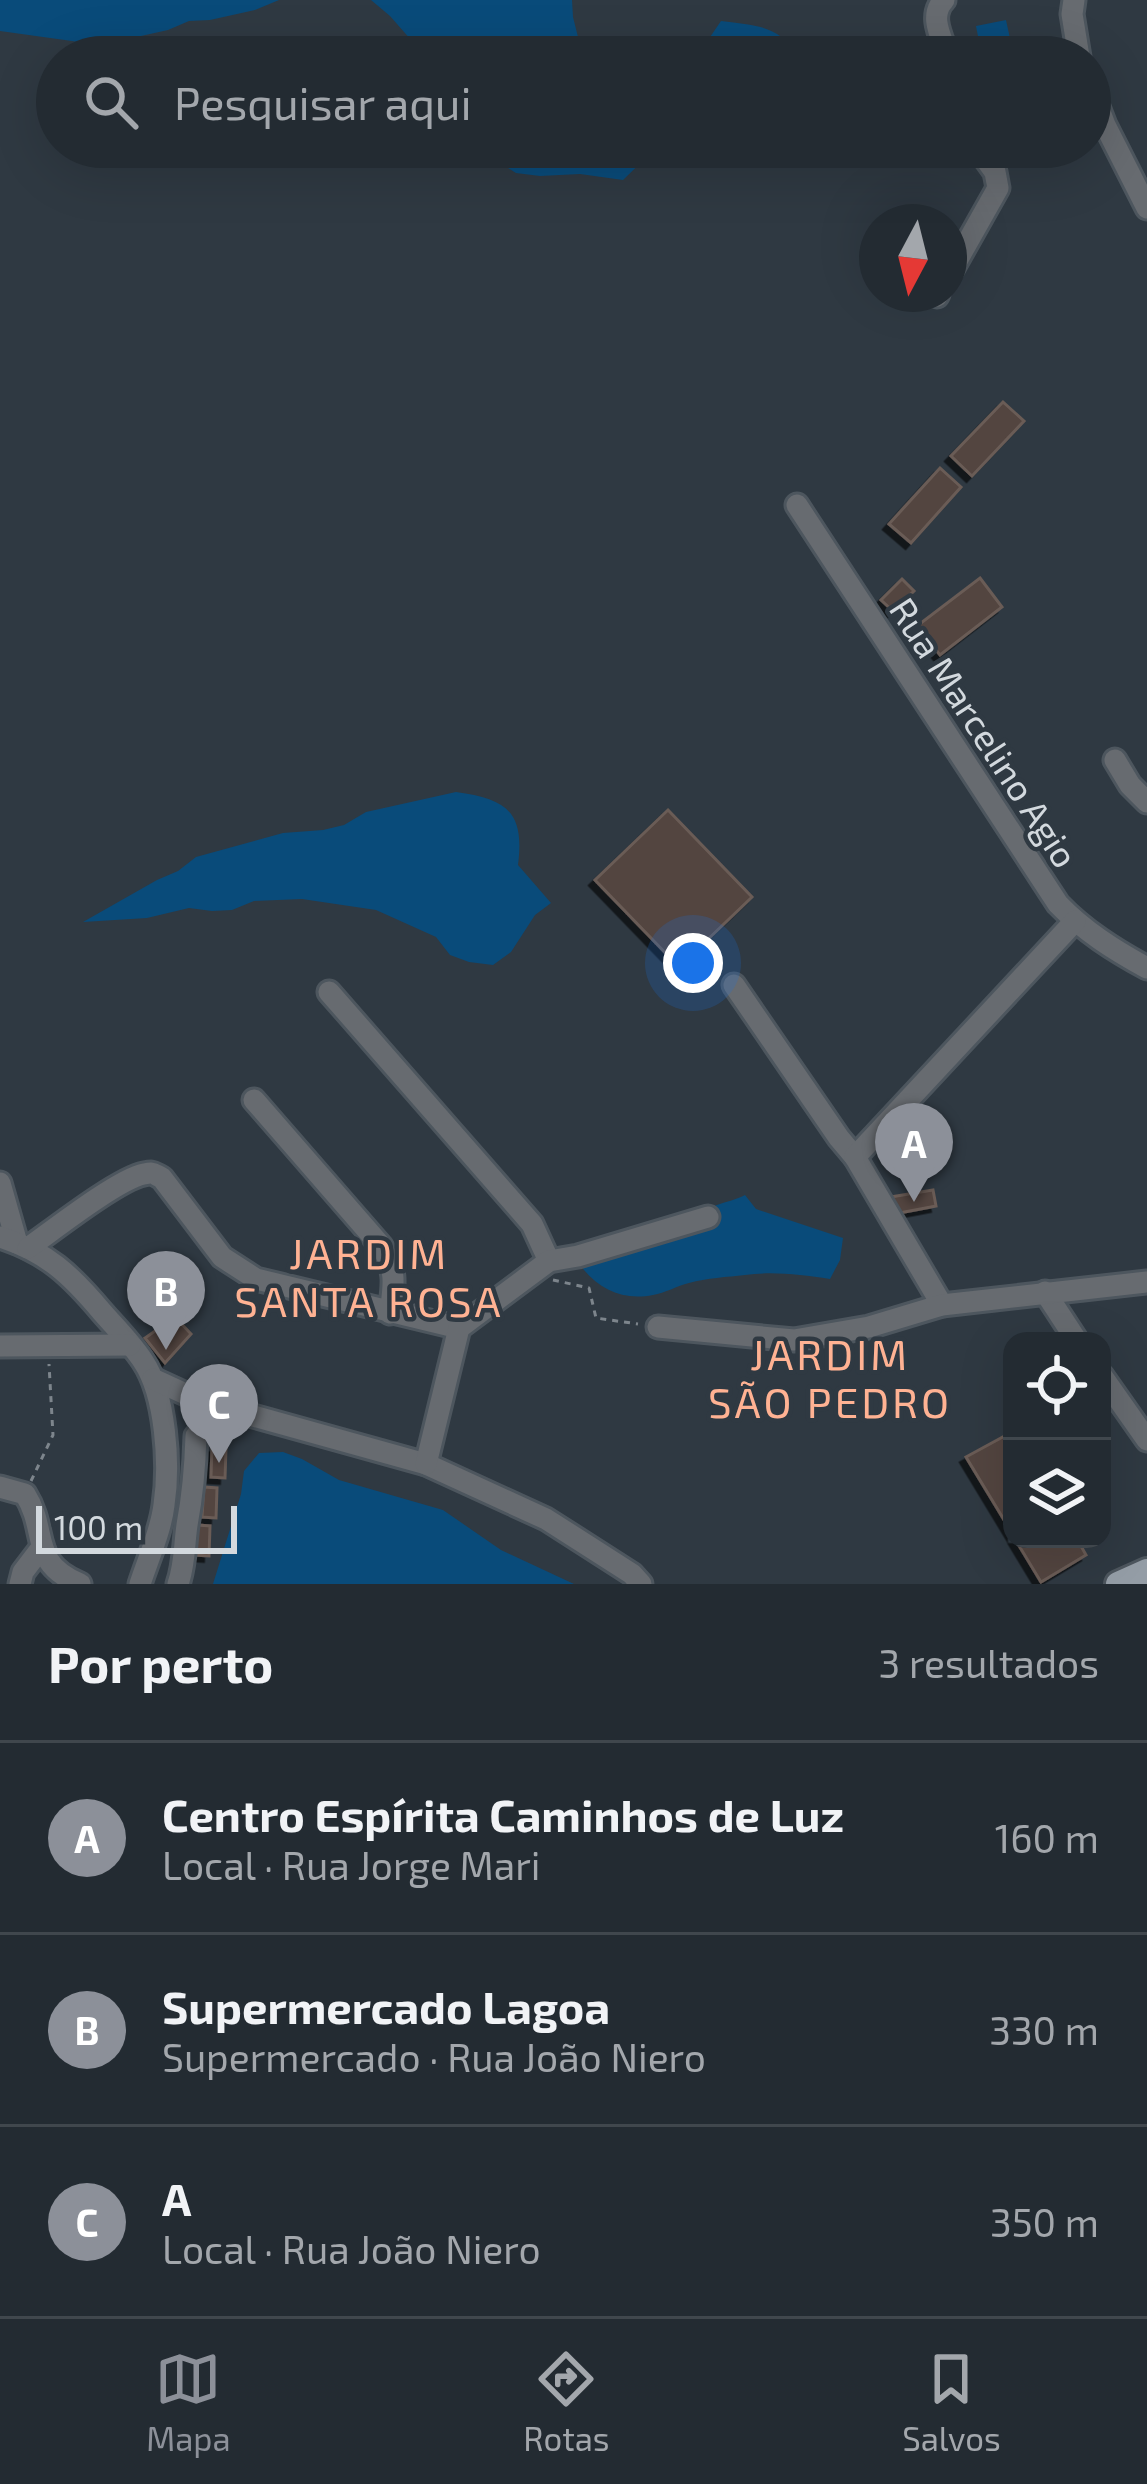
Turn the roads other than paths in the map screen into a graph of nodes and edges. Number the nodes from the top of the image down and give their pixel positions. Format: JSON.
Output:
{"nodes":[{"id":1,"x":944,"y":0,"type":"edge"},
{"id":2,"x":1074,"y":0,"type":"edge"},
{"id":3,"x":942,"y":36,"type":"edge"},
{"id":4,"x":1076,"y":36,"type":"edge"},
{"id":5,"x":1111,"y":137,"type":"edge"},
{"id":6,"x":991,"y":168,"type":"edge"},
{"id":7,"x":1147,"y":208,"type":"edge"},
{"id":8,"x":967,"y":243,"type":"edge"},
{"id":9,"x":796,"y":505,"type":"dead end"},
{"id":10,"x":1115,"y":760,"type":"dead end"},
{"id":11,"x":1147,"y":802,"type":"edge"},
{"id":12,"x":1075,"y":921,"type":"junction"},
{"id":13,"x":1147,"y":968,"type":"edge"},
{"id":14,"x":734,"y":985,"type":"dead end"},
{"id":15,"x":329,"y":992,"type":"dead end"},
{"id":16,"x":254,"y":1100,"type":"dead end"},
{"id":17,"x":855,"y":1156,"type":"junction"},
{"id":18,"x":0,"y":1184,"type":"edge"},
{"id":19,"x":708,"y":1217,"type":"dead end"},
{"id":20,"x":15,"y":1243,"type":"edge"},
{"id":21,"x":540,"y":1268,"type":"junction"},
{"id":22,"x":1147,"y":1282,"type":"edge"},
{"id":23,"x":1045,"y":1292,"type":"junction"},
{"id":24,"x":942,"y":1305,"type":"junction"},
{"id":25,"x":390,"y":1313,"type":"junction"},
{"id":26,"x":658,"y":1327,"type":"road end"},
{"id":27,"x":459,"y":1328,"type":"junction"},
{"id":28,"x":1071,"y":1332,"type":"edge"},
{"id":29,"x":130,"y":1345,"type":"junction"},
{"id":30,"x":0,"y":1346,"type":"edge"},
{"id":31,"x":153,"y":1379,"type":"junction"},
{"id":32,"x":1111,"y":1389,"type":"edge"},
{"id":33,"x":203,"y":1402,"type":"junction"},
{"id":34,"x":160,"y":1406,"type":"junction"},
{"id":35,"x":196,"y":1436,"type":"dead end"},
{"id":36,"x":1147,"y":1440,"type":"edge"},
{"id":37,"x":425,"y":1464,"type":"junction"},
{"id":38,"x":0,"y":1487,"type":"edge"},
{"id":39,"x":42,"y":1547,"type":"junction"},
{"id":40,"x":1147,"y":1571,"type":"edge"},
{"id":41,"x":20,"y":1584,"type":"edge"},
{"id":42,"x":80,"y":1584,"type":"edge"},
{"id":43,"x":140,"y":1584,"type":"edge"},
{"id":44,"x":178,"y":1584,"type":"edge"},
{"id":45,"x":640,"y":1584,"type":"edge"},
{"id":46,"x":1118,"y":1584,"type":"edge"}],
"edges":[{"from":1,"to":3,"type":"street"},
{"from":2,"to":4,"type":"street"},
{"from":5,"to":7,"type":"street"},
{"from":6,"to":8,"type":"street"},
{"from":9,"to":12,"type":"street","name":"Rua Marcelino Agio"},
{"from":10,"to":11,"type":"street"},
{"from":12,"to":13,"type":"street","name":"Rua Marcelino Agio"},
{"from":12,"to":17,"type":"street"},
{"from":14,"to":17,"type":"street"},
{"from":15,"to":21,"type":"street"},
{"from":16,"to":25,"type":"street"},
{"from":17,"to":24,"type":"street"},
{"from":18,"to":20,"type":"street"},
{"from":19,"to":21,"type":"street"},
{"from":20,"to":25,"type":"street"},
{"from":20,"to":29,"type":"street"},
{"from":21,"to":27,"type":"street"},
{"from":22,"to":23,"type":"street"},
{"from":23,"to":24,"type":"street"},
{"from":23,"to":28,"type":"street"},
{"from":24,"to":26,"type":"street"},
{"from":25,"to":27,"type":"street"},
{"from":27,"to":37,"type":"street"},
{"from":29,"to":30,"type":"street"},
{"from":29,"to":31,"type":"street"},
{"from":31,"to":33,"type":"street"},
{"from":31,"to":34,"type":"street"},
{"from":32,"to":36,"type":"street"},
{"from":33,"to":34,"type":"street"},
{"from":33,"to":37,"type":"street"},
{"from":34,"to":43,"type":"street"},
{"from":35,"to":44,"type":"street"},
{"from":37,"to":45,"type":"street"},
{"from":38,"to":39,"type":"street"},
{"from":39,"to":41,"type":"street"},
{"from":39,"to":42,"type":"street"},
{"from":40,"to":46,"type":"main road"}]}
